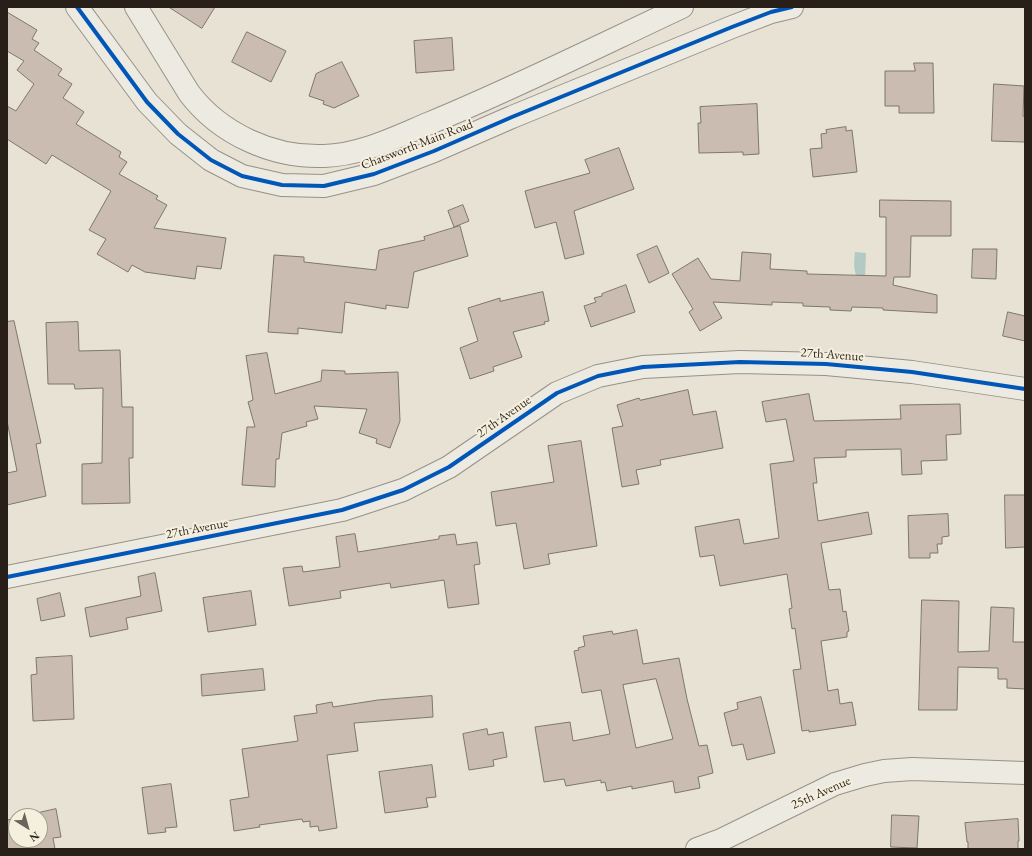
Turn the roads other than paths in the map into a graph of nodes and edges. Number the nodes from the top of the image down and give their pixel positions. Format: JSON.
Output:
{"nodes":[{"id":1,"x":77,"y":7,"type":"edge"},
{"id":2,"x":136,"y":7,"type":"edge"},
{"id":3,"x":682,"y":7,"type":"edge"},
{"id":4,"x":792,"y":7,"type":"edge"},
{"id":5,"x":1025,"y":389,"type":"edge"},
{"id":6,"x":7,"y":577,"type":"edge"},
{"id":7,"x":1025,"y":772,"type":"edge"},
{"id":8,"x":697,"y":849,"type":"edge"}],
"edges":[{"from":1,"to":4,"type":"street","name":"Chatsworth Main Road"},
{"from":2,"to":3,"type":"street"},
{"from":5,"to":6,"type":"street","name":"27th Avenue"},
{"from":7,"to":8,"type":"street","name":"25th Avenue"}]}
